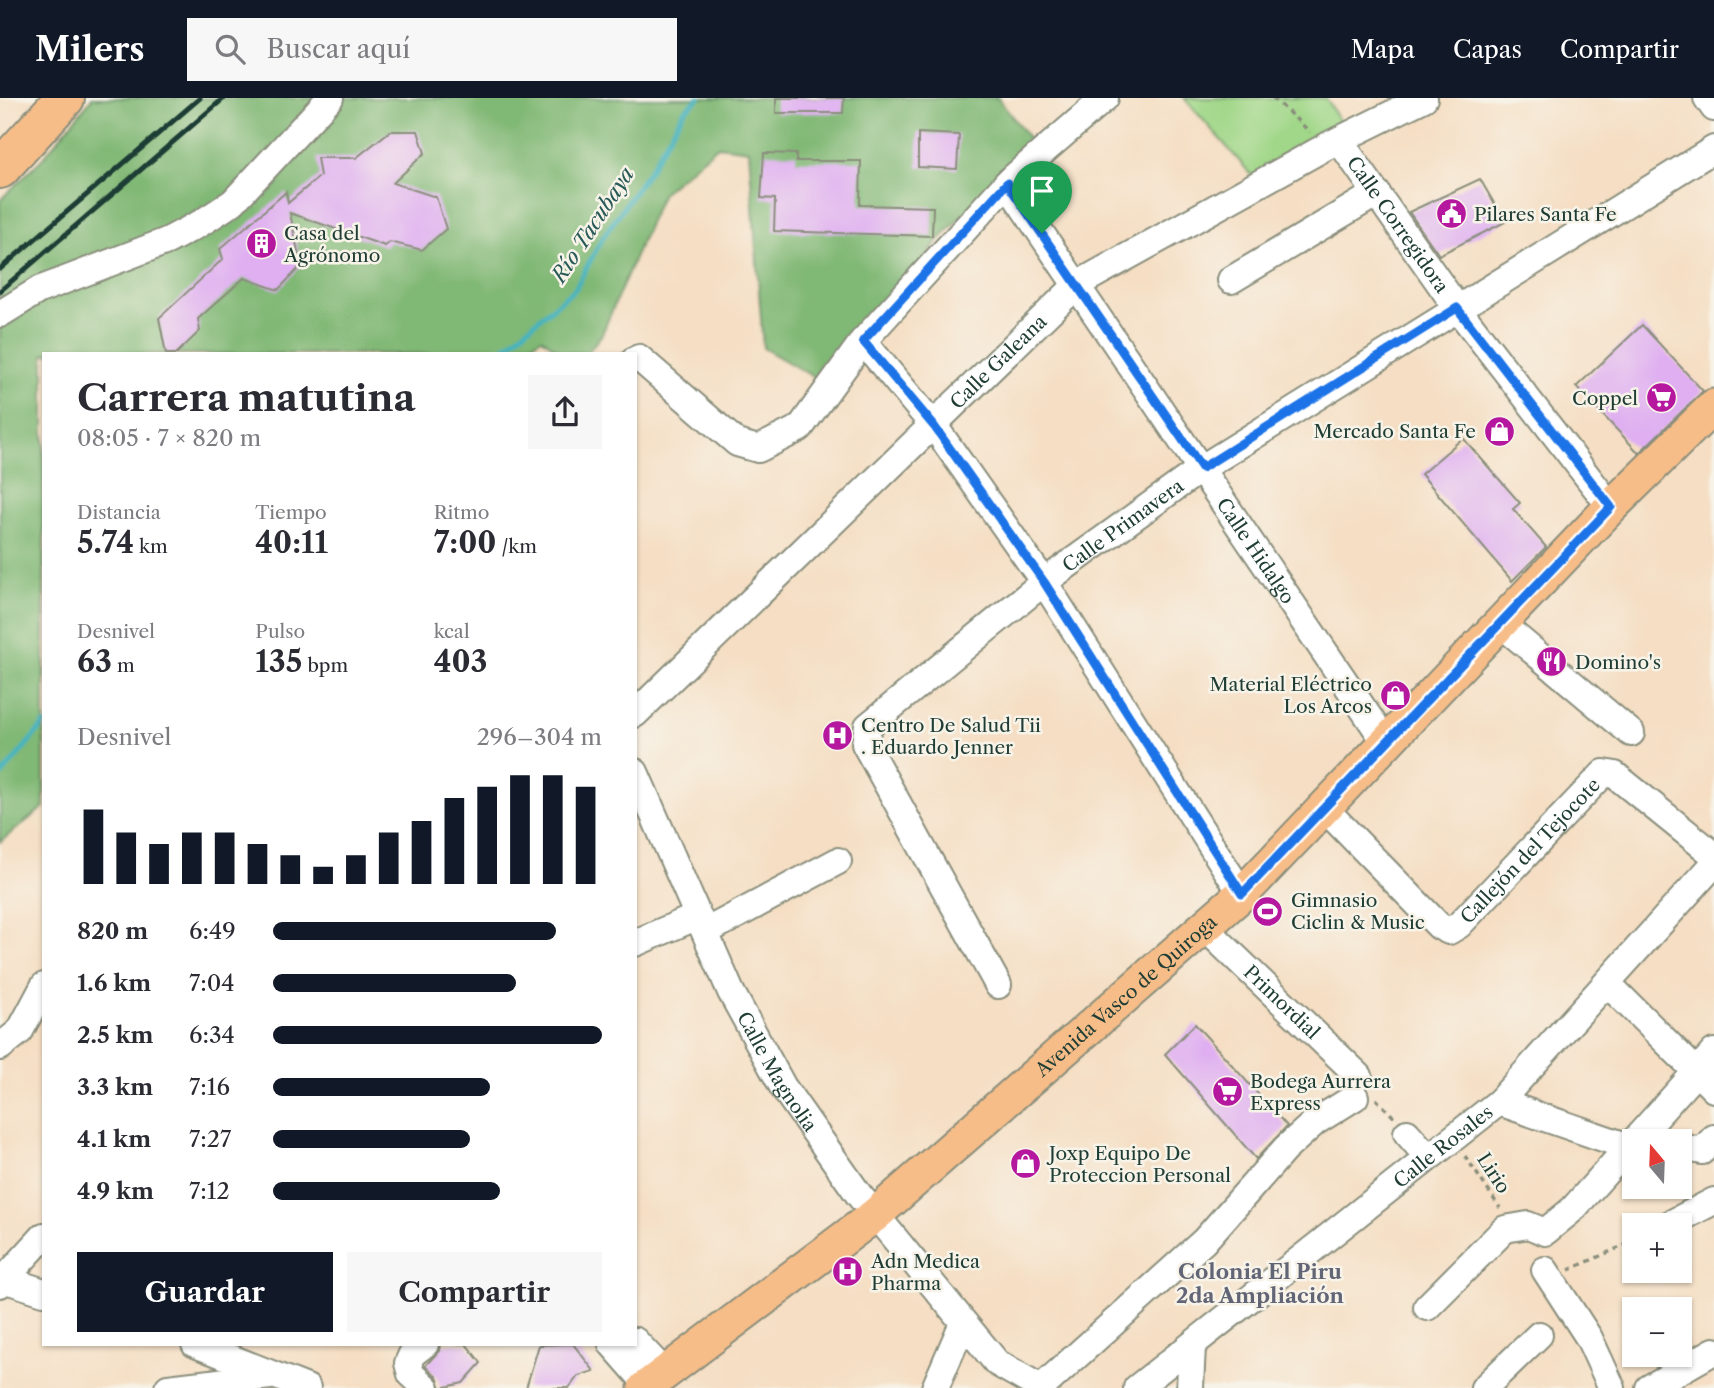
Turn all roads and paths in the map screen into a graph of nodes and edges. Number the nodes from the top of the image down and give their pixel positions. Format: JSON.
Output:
{"nodes":[{"id":1,"x":33,"y":98,"type":"edge"},
{"id":2,"x":65,"y":98,"type":"edge"},
{"id":3,"x":330,"y":98,"type":"edge"},
{"id":4,"x":1105,"y":98,"type":"edge"},
{"id":5,"x":1273,"y":98,"type":"edge"},
{"id":6,"x":1424,"y":98,"type":"edge"},
{"id":7,"x":1707,"y":98,"type":"edge"},
{"id":8,"x":1714,"y":108,"type":"edge"},
{"id":9,"x":0,"y":133,"type":"edge"},
{"id":10,"x":1333,"y":143,"type":"junction"},
{"id":11,"x":1714,"y":149,"type":"edge"},
{"id":12,"x":0,"y":169,"type":"edge"},
{"id":13,"x":1007,"y":183,"type":"junction"},
{"id":14,"x":1377,"y":193,"type":"junction"},
{"id":15,"x":1231,"y":280,"type":"dead end"},
{"id":16,"x":1078,"y":284,"type":"junction"},
{"id":17,"x":1457,"y":308,"type":"junction"},
{"id":18,"x":0,"y":314,"type":"edge"},
{"id":19,"x":863,"y":341,"type":"junction"},
{"id":20,"x":637,"y":359,"type":"edge"},
{"id":21,"x":1714,"y":406,"type":"edge"},
{"id":22,"x":934,"y":426,"type":"junction"},
{"id":23,"x":1202,"y":468,"type":"junction"},
{"id":24,"x":1611,"y":507,"type":"junction"},
{"id":25,"x":1044,"y":582,"type":"junction"},
{"id":26,"x":1501,"y":624,"type":"junction"},
{"id":27,"x":637,"y":712,"type":"edge"},
{"id":28,"x":1631,"y":733,"type":"dead end"},
{"id":29,"x":1387,"y":744,"type":"junction"},
{"id":30,"x":637,"y":777,"type":"edge"},
{"id":31,"x":1325,"y":809,"type":"junction"},
{"id":32,"x":1711,"y":847,"type":"edge"},
{"id":33,"x":838,"y":861,"type":"dead end"},
{"id":34,"x":1242,"y":894,"type":"junction"},
{"id":35,"x":701,"y":924,"type":"junction"},
{"id":36,"x":1204,"y":927,"type":"junction"},
{"id":37,"x":637,"y":942,"type":"edge"},
{"id":38,"x":1608,"y":984,"type":"junction"},
{"id":39,"x":998,"y":985,"type":"dead end"},
{"id":40,"x":42,"y":990,"type":"edge"},
{"id":41,"x":0,"y":1046,"type":"edge"},
{"id":42,"x":1714,"y":1052,"type":"edge"},
{"id":43,"x":1705,"y":1081,"type":"edge"},
{"id":44,"x":1499,"y":1102,"type":"junction"},
{"id":45,"x":1653,"y":1129,"type":"edge"},
{"id":46,"x":1408,"y":1133,"type":"dead end"},
{"id":47,"x":1453,"y":1137,"type":"junction"},
{"id":48,"x":1622,"y":1137,"type":"edge"},
{"id":49,"x":1714,"y":1138,"type":"edge"},
{"id":50,"x":1692,"y":1149,"type":"edge"},
{"id":51,"x":1427,"y":1156,"type":"junction"},
{"id":52,"x":1622,"y":1159,"type":"edge"},
{"id":53,"x":1714,"y":1201,"type":"edge"},
{"id":54,"x":1691,"y":1213,"type":"edge"},
{"id":55,"x":875,"y":1215,"type":"junction"},
{"id":56,"x":1511,"y":1226,"type":"junction"},
{"id":57,"x":42,"y":1238,"type":"edge"},
{"id":58,"x":1622,"y":1246,"type":"edge"},
{"id":59,"x":1549,"y":1274,"type":"joint"},
{"id":60,"x":1,"y":1280,"type":"edge"},
{"id":61,"x":42,"y":1291,"type":"edge"},
{"id":62,"x":1427,"y":1307,"type":"dead end"},
{"id":63,"x":963,"y":1323,"type":"junction"},
{"id":64,"x":1539,"y":1335,"type":"dead end"},
{"id":65,"x":637,"y":1345,"type":"edge"},
{"id":66,"x":185,"y":1346,"type":"edge"},
{"id":67,"x":200,"y":1346,"type":"edge"},
{"id":68,"x":422,"y":1346,"type":"edge"},
{"id":69,"x":614,"y":1346,"type":"edge"},
{"id":70,"x":1192,"y":1346,"type":"junction"},
{"id":71,"x":1714,"y":1351,"type":"edge"},
{"id":72,"x":274,"y":1375,"type":"junction"},
{"id":73,"x":653,"y":1382,"type":"edge"},
{"id":74,"x":182,"y":1387,"type":"edge"},
{"id":75,"x":307,"y":1388,"type":"edge"},
{"id":76,"x":426,"y":1388,"type":"edge"},
{"id":77,"x":935,"y":1388,"type":"edge"},
{"id":78,"x":1041,"y":1388,"type":"edge"},
{"id":79,"x":1137,"y":1388,"type":"edge"},
{"id":80,"x":1191,"y":1388,"type":"edge"},
{"id":81,"x":1484,"y":1388,"type":"edge"},
{"id":82,"x":1612,"y":1388,"type":"edge"},
{"id":83,"x":1649,"y":1388,"type":"edge"}],
"edges":[{"from":1,"to":9,"type":"highway"},
{"from":2,"to":12,"type":"highway"},
{"from":3,"to":18,"type":"street"},
{"from":4,"to":13,"type":"street"},
{"from":5,"to":10,"type":"path"},
{"from":6,"to":10,"type":"street","name":"Calle Galeana"},
{"from":7,"to":8,"type":"street"},
{"from":10,"to":14,"type":"street","name":"Calle Corregidora"},
{"from":10,"to":16,"type":"street","name":"Calle Galeana"},
{"from":11,"to":17,"type":"street","name":"Calle Primavera"},
{"from":13,"to":16,"type":"street","name":"Calle Hidalgo"},
{"from":13,"to":19,"type":"street"},
{"from":14,"to":15,"type":"street"},
{"from":14,"to":17,"type":"street","name":"Calle Corregidora"},
{"from":16,"to":22,"type":"street","name":"Calle Galeana"},
{"from":16,"to":23,"type":"street","name":"Calle Hidalgo"},
{"from":17,"to":23,"type":"street","name":"Calle Primavera"},
{"from":17,"to":24,"type":"street","name":"Calle Corregidora"},
{"from":19,"to":20,"type":"street"},
{"from":19,"to":22,"type":"street"},
{"from":21,"to":24,"type":"main road","name":"Avenida Vasco de Quiroga"},
{"from":22,"to":25,"type":"street"},
{"from":22,"to":27,"type":"street","name":"Calle Galeana"},
{"from":23,"to":25,"type":"street","name":"Calle Primavera"},
{"from":23,"to":29,"type":"street","name":"Calle Hidalgo"},
{"from":24,"to":26,"type":"main road","name":"Avenida Vasco de Quiroga"},
{"from":25,"to":34,"type":"street"},
{"from":25,"to":39,"type":"street","name":"Calle Primavera"},
{"from":26,"to":28,"type":"street"},
{"from":26,"to":29,"type":"main road","name":"Avenida Vasco de Quiroga"},
{"from":29,"to":31,"type":"main road","name":"Avenida Vasco de Quiroga"},
{"from":30,"to":35,"type":"street","name":"Calle Magnolia"},
{"from":31,"to":32,"type":"street","name":"Callejón del Tejocote"},
{"from":31,"to":34,"type":"main road","name":"Avenida Vasco de Quiroga"},
{"from":32,"to":38,"type":"street","name":"Calle Rosales"},
{"from":33,"to":35,"type":"street"},
{"from":34,"to":36,"type":"main road","name":"Avenida Vasco de Quiroga"},
{"from":35,"to":37,"type":"street"},
{"from":35,"to":55,"type":"street","name":"Calle Magnolia"},
{"from":36,"to":55,"type":"main road","name":"Avenida Vasco de Quiroga"},
{"from":36,"to":78,"type":"street","name":"Primordial"},
{"from":38,"to":43,"type":"street"},
{"from":38,"to":44,"type":"street","name":"Calle Rosales"},
{"from":40,"to":41,"type":"street"},
{"from":42,"to":43,"type":"street"},
{"from":43,"to":45,"type":"street"},
{"from":44,"to":47,"type":"street","name":"Calle Rosales"},
{"from":44,"to":48,"type":"street"},
{"from":46,"to":51,"type":"street"},
{"from":47,"to":51,"type":"street","name":"Calle Rosales"},
{"from":47,"to":56,"type":"path","name":"Lirio"},
{"from":49,"to":50,"type":"street"},
{"from":51,"to":70,"type":"street","name":"Calle Rosales"},
{"from":52,"to":56,"type":"street"},
{"from":53,"to":54,"type":"street"},
{"from":55,"to":63,"type":"street","name":"Calle Magnolia"},
{"from":55,"to":73,"type":"main road","name":"Avenida Vasco de Quiroga"},
{"from":56,"to":62,"type":"street"},
{"from":57,"to":60,"type":"street"},
{"from":58,"to":59,"type":"path"},
{"from":59,"to":82,"type":"street"},
{"from":60,"to":61,"type":"street"},
{"from":63,"to":77,"type":"street"},
{"from":63,"to":78,"type":"street","name":"Calle Magnolia"},
{"from":64,"to":81,"type":"street"},
{"from":65,"to":73,"type":"street"},
{"from":66,"to":74,"type":"street"},
{"from":67,"to":72,"type":"street"},
{"from":68,"to":76,"type":"street"},
{"from":69,"to":73,"type":"street"},
{"from":70,"to":79,"type":"street","name":"Calle Rosales"},
{"from":70,"to":80,"type":"street"},
{"from":71,"to":83,"type":"street"},
{"from":72,"to":74,"type":"street"},
{"from":72,"to":75,"type":"street"}]}
